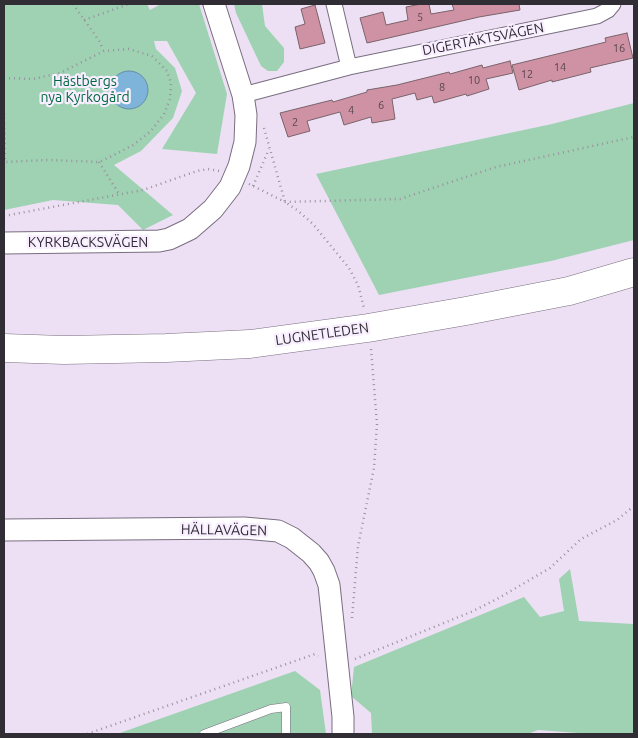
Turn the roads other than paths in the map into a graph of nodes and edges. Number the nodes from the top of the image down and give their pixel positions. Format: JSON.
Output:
{"nodes":[{"id":1,"x":214,"y":4,"type":"edge"},
{"id":2,"x":334,"y":4,"type":"edge"},
{"id":3,"x":614,"y":4,"type":"edge"},
{"id":4,"x":349,"y":67,"type":"junction"},
{"id":5,"x":248,"y":94,"type":"junction"},
{"id":6,"x":4,"y":242,"type":"edge"},
{"id":7,"x":634,"y":272,"type":"edge"},
{"id":8,"x":4,"y":348,"type":"edge"},
{"id":9,"x":4,"y":530,"type":"edge"},
{"id":10,"x":204,"y":734,"type":"edge"},
{"id":11,"x":286,"y":734,"type":"edge"},
{"id":12,"x":343,"y":734,"type":"edge"}],
"edges":[{"from":1,"to":5,"type":"street","name":"KYRKBACKSVÄGEN"},
{"from":2,"to":4,"type":"street"},
{"from":3,"to":4,"type":"street","name":"DIGERTÄKTSVÄGEN"},
{"from":4,"to":5,"type":"street","name":"DIGERTÄKTSVÄGEN"},
{"from":5,"to":6,"type":"street","name":"KYRKBACKSVÄGEN"},
{"from":7,"to":8,"type":"highway","name":"LUGNETLEDEN"},
{"from":9,"to":12,"type":"street","name":"HÄLLAVÄGEN"},
{"from":10,"to":11,"type":"lane"}]}
